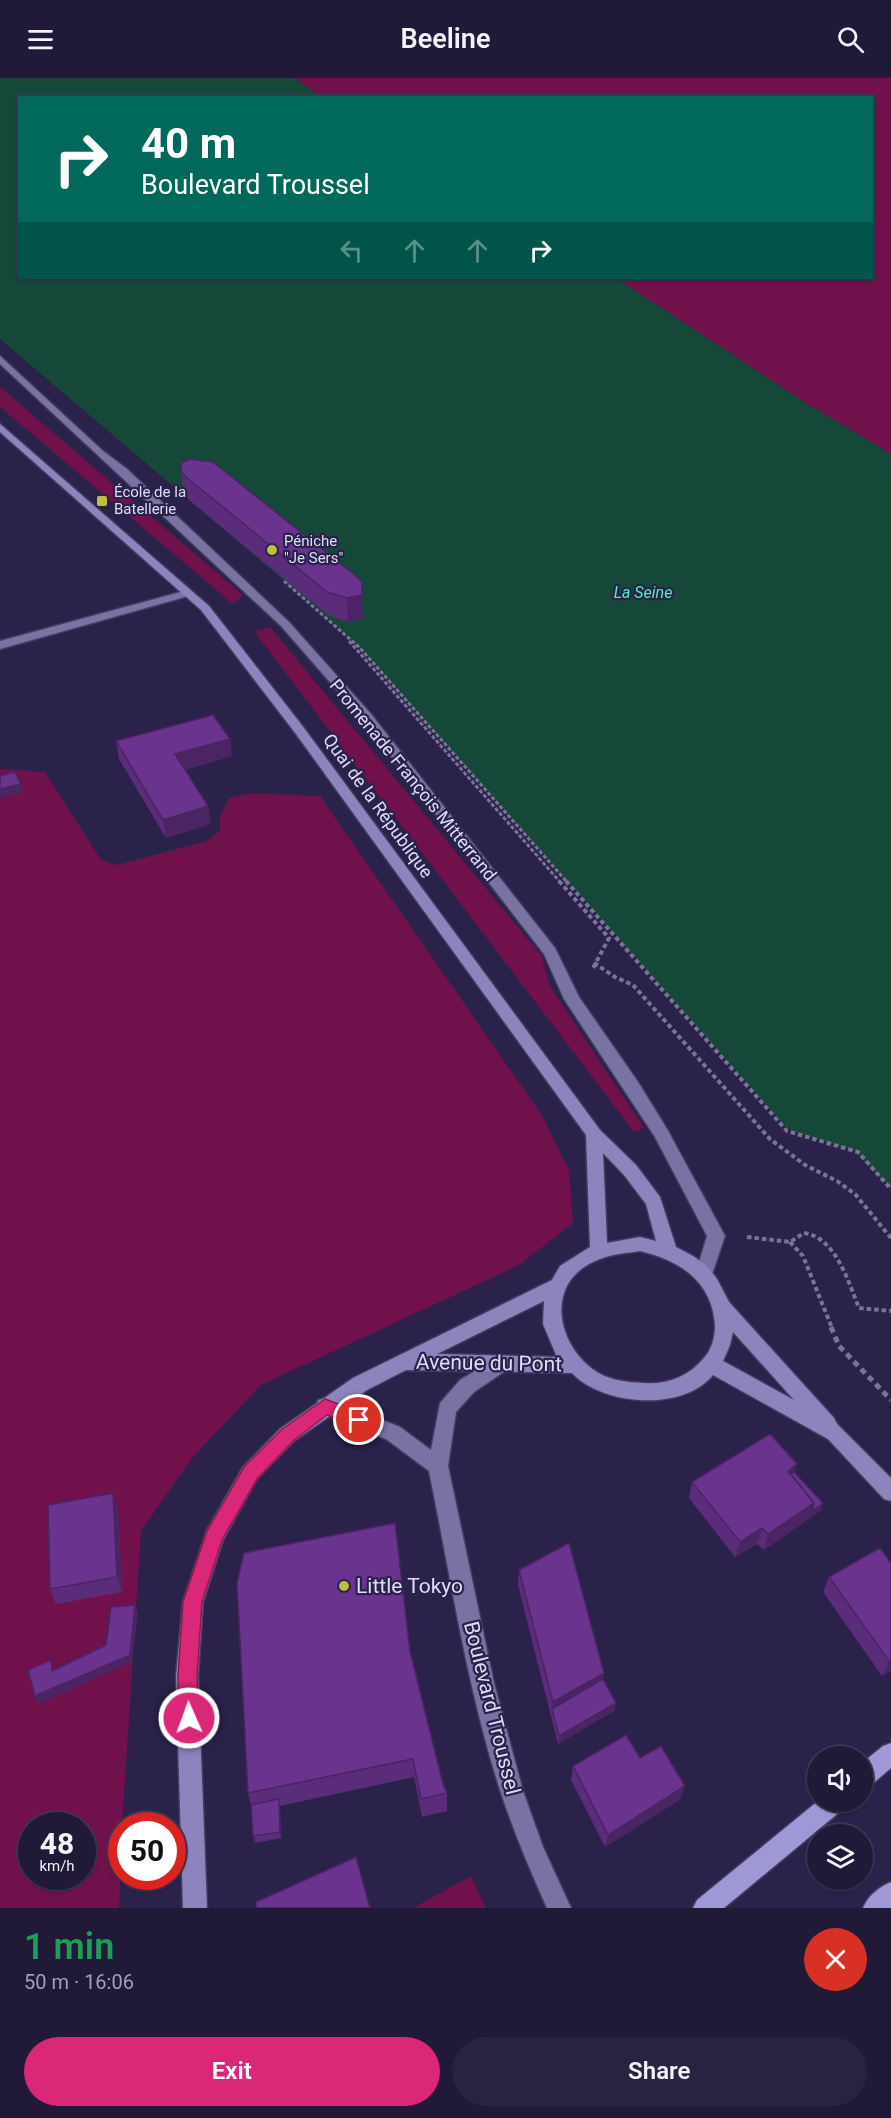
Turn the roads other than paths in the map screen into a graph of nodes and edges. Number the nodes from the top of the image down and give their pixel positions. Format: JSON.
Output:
{"nodes":[{"id":1,"x":0,"y":359,"type":"edge"},
{"id":2,"x":0,"y":427,"type":"edge"},
{"id":3,"x":188,"y":593,"type":"junction"},
{"id":4,"x":0,"y":645,"type":"edge"},
{"id":5,"x":594,"y":1134,"type":"junction"},
{"id":6,"x":599,"y":1250,"type":"junction"},
{"id":7,"x":668,"y":1251,"type":"junction"},
{"id":8,"x":704,"y":1275,"type":"junction"},
{"id":9,"x":556,"y":1286,"type":"junction"},
{"id":10,"x":723,"y":1308,"type":"junction"},
{"id":11,"x":402,"y":1362,"type":"junction"},
{"id":12,"x":501,"y":1363,"type":"junction"},
{"id":13,"x":711,"y":1364,"type":"junction"},
{"id":14,"x":575,"y":1365,"type":"junction"},
{"id":15,"x":325,"y":1406,"type":"junction"},
{"id":16,"x":835,"y":1433,"type":"junction"},
{"id":17,"x":438,"y":1466,"type":"junction"},
{"id":18,"x":891,"y":1492,"type":"edge"},
{"id":19,"x":891,"y":1754,"type":"edge"},
{"id":20,"x":873,"y":1769,"type":"edge"},
{"id":21,"x":822,"y":1812,"type":"edge"},
{"id":22,"x":891,"y":1894,"type":"edge"},
{"id":23,"x":195,"y":1908,"type":"edge"},
{"id":24,"x":559,"y":1908,"type":"edge"},
{"id":25,"x":705,"y":1908,"type":"edge"},
{"id":26,"x":875,"y":1908,"type":"edge"}],
"edges":[{"from":1,"to":8,"type":"street","name":"Promenade François Mitterrand"},
{"from":2,"to":3,"type":"main road","name":"Quai de la République"},
{"from":3,"to":4,"type":"street"},
{"from":3,"to":5,"type":"main road","name":"Quai de la République"},
{"from":5,"to":6,"type":"main road"},
{"from":5,"to":7,"type":"main road","name":"Quai de la République"},
{"from":6,"to":7,"type":"main road"},
{"from":6,"to":9,"type":"main road"},
{"from":7,"to":8,"type":"main road"},
{"from":8,"to":10,"type":"main road"},
{"from":9,"to":11,"type":"main road","name":"Avenue du Pont"},
{"from":9,"to":14,"type":"main road"},
{"from":10,"to":13,"type":"main road"},
{"from":10,"to":16,"type":"main road"},
{"from":11,"to":12,"type":"main road","name":"Avenue du Pont"},
{"from":11,"to":15,"type":"main road","name":"Avenue du Pont"},
{"from":12,"to":14,"type":"main road","name":"Avenue du Pont"},
{"from":12,"to":17,"type":"street","name":"Boulevard Troussel"},
{"from":13,"to":14,"type":"main road"},
{"from":13,"to":16,"type":"main road"},
{"from":15,"to":17,"type":"street"},
{"from":15,"to":23,"type":"main road","name":"Avenue du Pont"},
{"from":16,"to":18,"type":"main road"},
{"from":17,"to":24,"type":"street","name":"Boulevard Troussel"},
{"from":19,"to":20,"type":"main road"},
{"from":21,"to":25,"type":"main road"},
{"from":22,"to":26,"type":"main road"}]}
